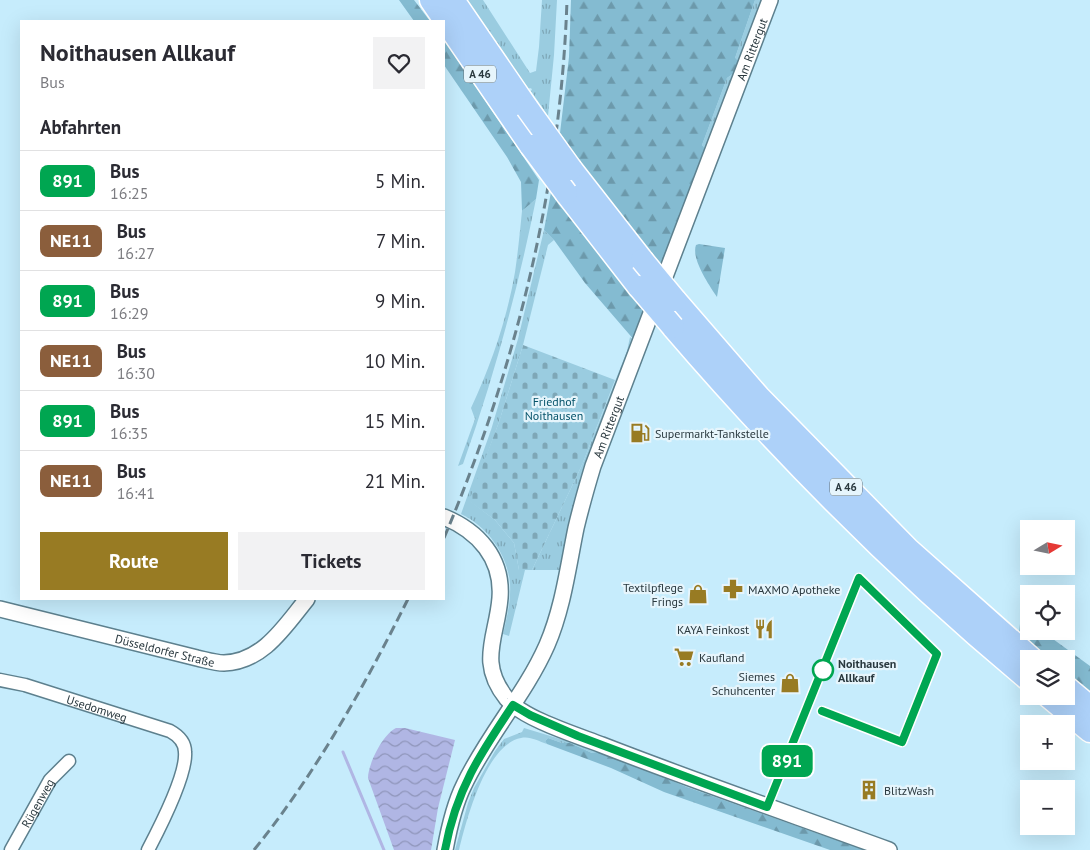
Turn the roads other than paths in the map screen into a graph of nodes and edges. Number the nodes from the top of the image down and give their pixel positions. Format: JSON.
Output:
{"nodes":[{"id":1,"x":431,"y":0,"type":"edge"},
{"id":2,"x":453,"y":0,"type":"edge"},
{"id":3,"x":770,"y":0,"type":"edge"},
{"id":4,"x":445,"y":20,"type":"edge"},
{"id":5,"x":445,"y":20,"type":"edge"},
{"id":6,"x":445,"y":518,"type":"edge"},
{"id":7,"x":306,"y":600,"type":"edge"},
{"id":8,"x":0,"y":609,"type":"edge"},
{"id":9,"x":1022,"y":650,"type":"edge"},
{"id":10,"x":1020,"y":673,"type":"edge"},
{"id":11,"x":0,"y":680,"type":"edge"},
{"id":12,"x":1075,"y":694,"type":"edge"},
{"id":13,"x":513,"y":705,"type":"junction"},
{"id":14,"x":1059,"y":705,"type":"edge"},
{"id":15,"x":1090,"y":707,"type":"edge"},
{"id":16,"x":1090,"y":731,"type":"edge"},
{"id":17,"x":69,"y":761,"type":"dead end"},
{"id":18,"x":11,"y":850,"type":"edge"},
{"id":19,"x":148,"y":850,"type":"edge"},
{"id":20,"x":445,"y":850,"type":"edge"},
{"id":21,"x":889,"y":850,"type":"edge"}],
"edges":[{"from":1,"to":4,"type":"highway","number":"A 46","bridge":true},
{"from":2,"to":9,"type":"highway","number":"A 46","bridge":true},
{"from":3,"to":13,"type":"street","name":"Am Rittergut"},
{"from":5,"to":10,"type":"highway","number":"A 46","bridge":true},
{"from":6,"to":13,"type":"street"},
{"from":7,"to":8,"type":"street","name":"Düsseldorfer Straße"},
{"from":11,"to":19,"type":"street","name":"Usedomweg"},
{"from":12,"to":15,"type":"highway"},
{"from":13,"to":20,"type":"street","name":"Am Rittergut"},
{"from":13,"to":21,"type":"street"},
{"from":14,"to":16,"type":"highway"},
{"from":17,"to":18,"type":"street","name":"Rügenweg"}]}
